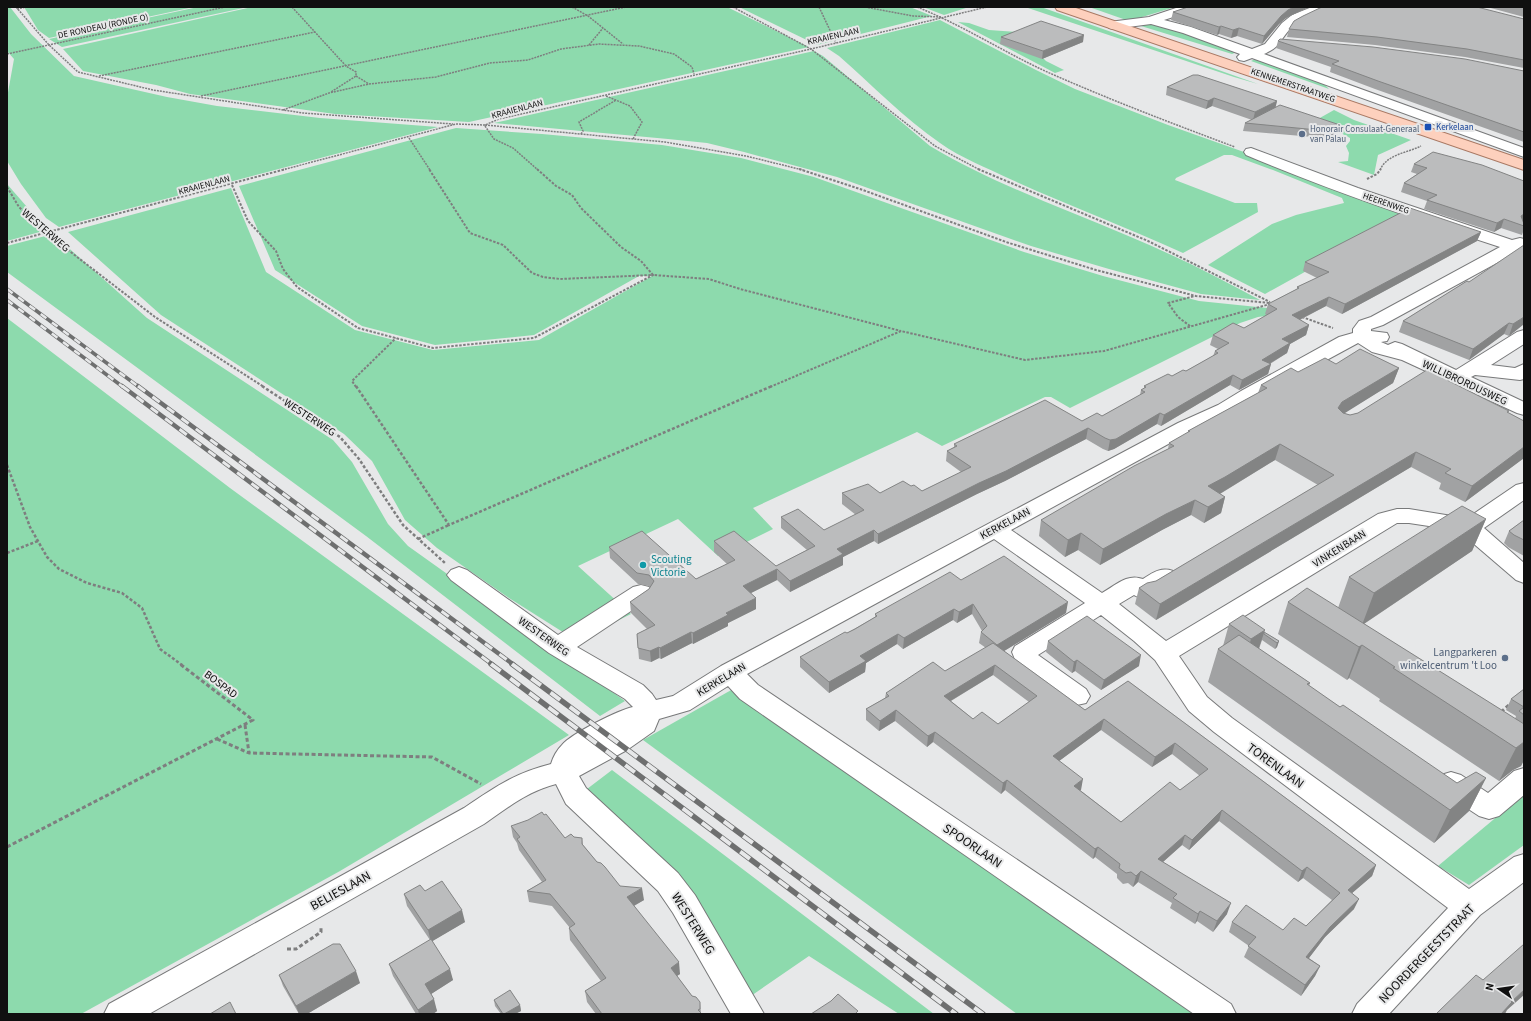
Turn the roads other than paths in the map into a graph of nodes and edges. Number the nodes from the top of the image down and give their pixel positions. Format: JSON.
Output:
{"nodes":[{"id":1,"x":1061,"y":7,"type":"edge"},
{"id":2,"x":1191,"y":7,"type":"edge"},
{"id":3,"x":1323,"y":7,"type":"edge"},
{"id":4,"x":1151,"y":20,"type":"junction"},
{"id":5,"x":1113,"y":25,"type":"junction"},
{"id":6,"x":1275,"y":41,"type":"junction"},
{"id":7,"x":1291,"y":42,"type":"edge"},
{"id":8,"x":1251,"y":54,"type":"junction"},
{"id":9,"x":1228,"y":63,"type":"junction"},
{"id":10,"x":1251,"y":152,"type":"road end"},
{"id":11,"x":1524,"y":153,"type":"edge"},
{"id":12,"x":1524,"y":165,"type":"edge"},
{"id":13,"x":1520,"y":245,"type":"edge"},
{"id":14,"x":1368,"y":333,"type":"junction"},
{"id":15,"x":1524,"y":336,"type":"edge"},
{"id":16,"x":1435,"y":367,"type":"junction"},
{"id":17,"x":1524,"y":370,"type":"edge"},
{"id":18,"x":1417,"y":379,"type":"edge"},
{"id":19,"x":1462,"y":379,"type":"junction"},
{"id":20,"x":1524,"y":409,"type":"edge"},
{"id":21,"x":1524,"y":424,"type":"edge"},
{"id":22,"x":1524,"y":490,"type":"edge"},
{"id":23,"x":1468,"y":524,"type":"junction"},
{"id":24,"x":995,"y":529,"type":"junction"},
{"id":25,"x":1180,"y":568,"type":"edge"},
{"id":26,"x":459,"y":575,"type":"road end"},
{"id":27,"x":1524,"y":575,"type":"edge"},
{"id":28,"x":641,"y":593,"type":"edge"},
{"id":29,"x":1102,"y":604,"type":"junction"},
{"id":30,"x":558,"y":647,"type":"junction"},
{"id":31,"x":1164,"y":654,"type":"junction"},
{"id":32,"x":730,"y":672,"type":"junction"},
{"id":33,"x":1077,"y":696,"type":"dead end"},
{"id":34,"x":648,"y":711,"type":"junction"},
{"id":35,"x":1430,"y":769,"type":"edge"},
{"id":36,"x":563,"y":772,"type":"junction"},
{"id":37,"x":1524,"y":779,"type":"edge"},
{"id":38,"x":1524,"y":866,"type":"edge"},
{"id":39,"x":1469,"y":906,"type":"junction"},
{"id":40,"x":120,"y":1014,"type":"edge"},
{"id":41,"x":748,"y":1014,"type":"edge"},
{"id":42,"x":1220,"y":1014,"type":"edge"},
{"id":43,"x":1368,"y":1014,"type":"edge"}],
"edges":[{"from":1,"to":5,"type":"main road","name":"KENNEMERSTRAATWEG"},
{"from":2,"to":4,"type":"street"},
{"from":3,"to":6,"type":"street"},
{"from":4,"to":5,"type":"street"},
{"from":4,"to":8,"type":"street","name":"KENNEMERSTRAATWEG"},
{"from":5,"to":9,"type":"main road","name":"KENNEMERSTRAATWEG"},
{"from":6,"to":7,"type":"street"},
{"from":6,"to":8,"type":"street"},
{"from":8,"to":9,"type":"street"},
{"from":8,"to":11,"type":"street","name":"KENNEMERSTRAATWEG"},
{"from":9,"to":12,"type":"main road","name":"KENNEMERSTRAATWEG"},
{"from":10,"to":13,"type":"street","name":"HEERENWEG"},
{"from":13,"to":14,"type":"street","name":"KERKELAAN"},
{"from":14,"to":16,"type":"street","name":"WILLIBRORDUSWEG"},
{"from":14,"to":24,"type":"street","name":"KERKELAAN"},
{"from":15,"to":19,"type":"street"},
{"from":16,"to":18,"type":"street"},
{"from":16,"to":19,"type":"street","name":"WILLIBRORDUSWEG"},
{"from":17,"to":19,"type":"street"},
{"from":19,"to":20,"type":"street","name":"WILLIBRORDUSWEG"},
{"from":19,"to":21,"type":"street"},
{"from":22,"to":23,"type":"street","name":"VINKENBAAN"},
{"from":23,"to":27,"type":"street"},
{"from":23,"to":31,"type":"street","name":"VINKENBAAN"},
{"from":24,"to":29,"type":"street","name":"TORENLAAN"},
{"from":24,"to":32,"type":"street","name":"KERKELAAN"},
{"from":25,"to":29,"type":"street"},
{"from":26,"to":30,"type":"street","name":"WESTERWEG"},
{"from":28,"to":30,"type":"street"},
{"from":29,"to":31,"type":"street","name":"TORENLAAN"},
{"from":29,"to":33,"type":"street"},
{"from":30,"to":34,"type":"street","name":"WESTERWEG"},
{"from":31,"to":39,"type":"street","name":"TORENLAAN"},
{"from":32,"to":34,"type":"street","name":"KERKELAAN"},
{"from":32,"to":42,"type":"street","name":"SPOORLAAN"},
{"from":34,"to":36,"type":"street"},
{"from":35,"to":37,"type":"street"},
{"from":36,"to":40,"type":"street","name":"BELIESLAAN"},
{"from":36,"to":41,"type":"street","name":"WESTERWEG"},
{"from":38,"to":39,"type":"street","name":"NOORDERGEESTSTRAAT"},
{"from":39,"to":43,"type":"street","name":"NOORDERGEESTSTRAAT"}]}
